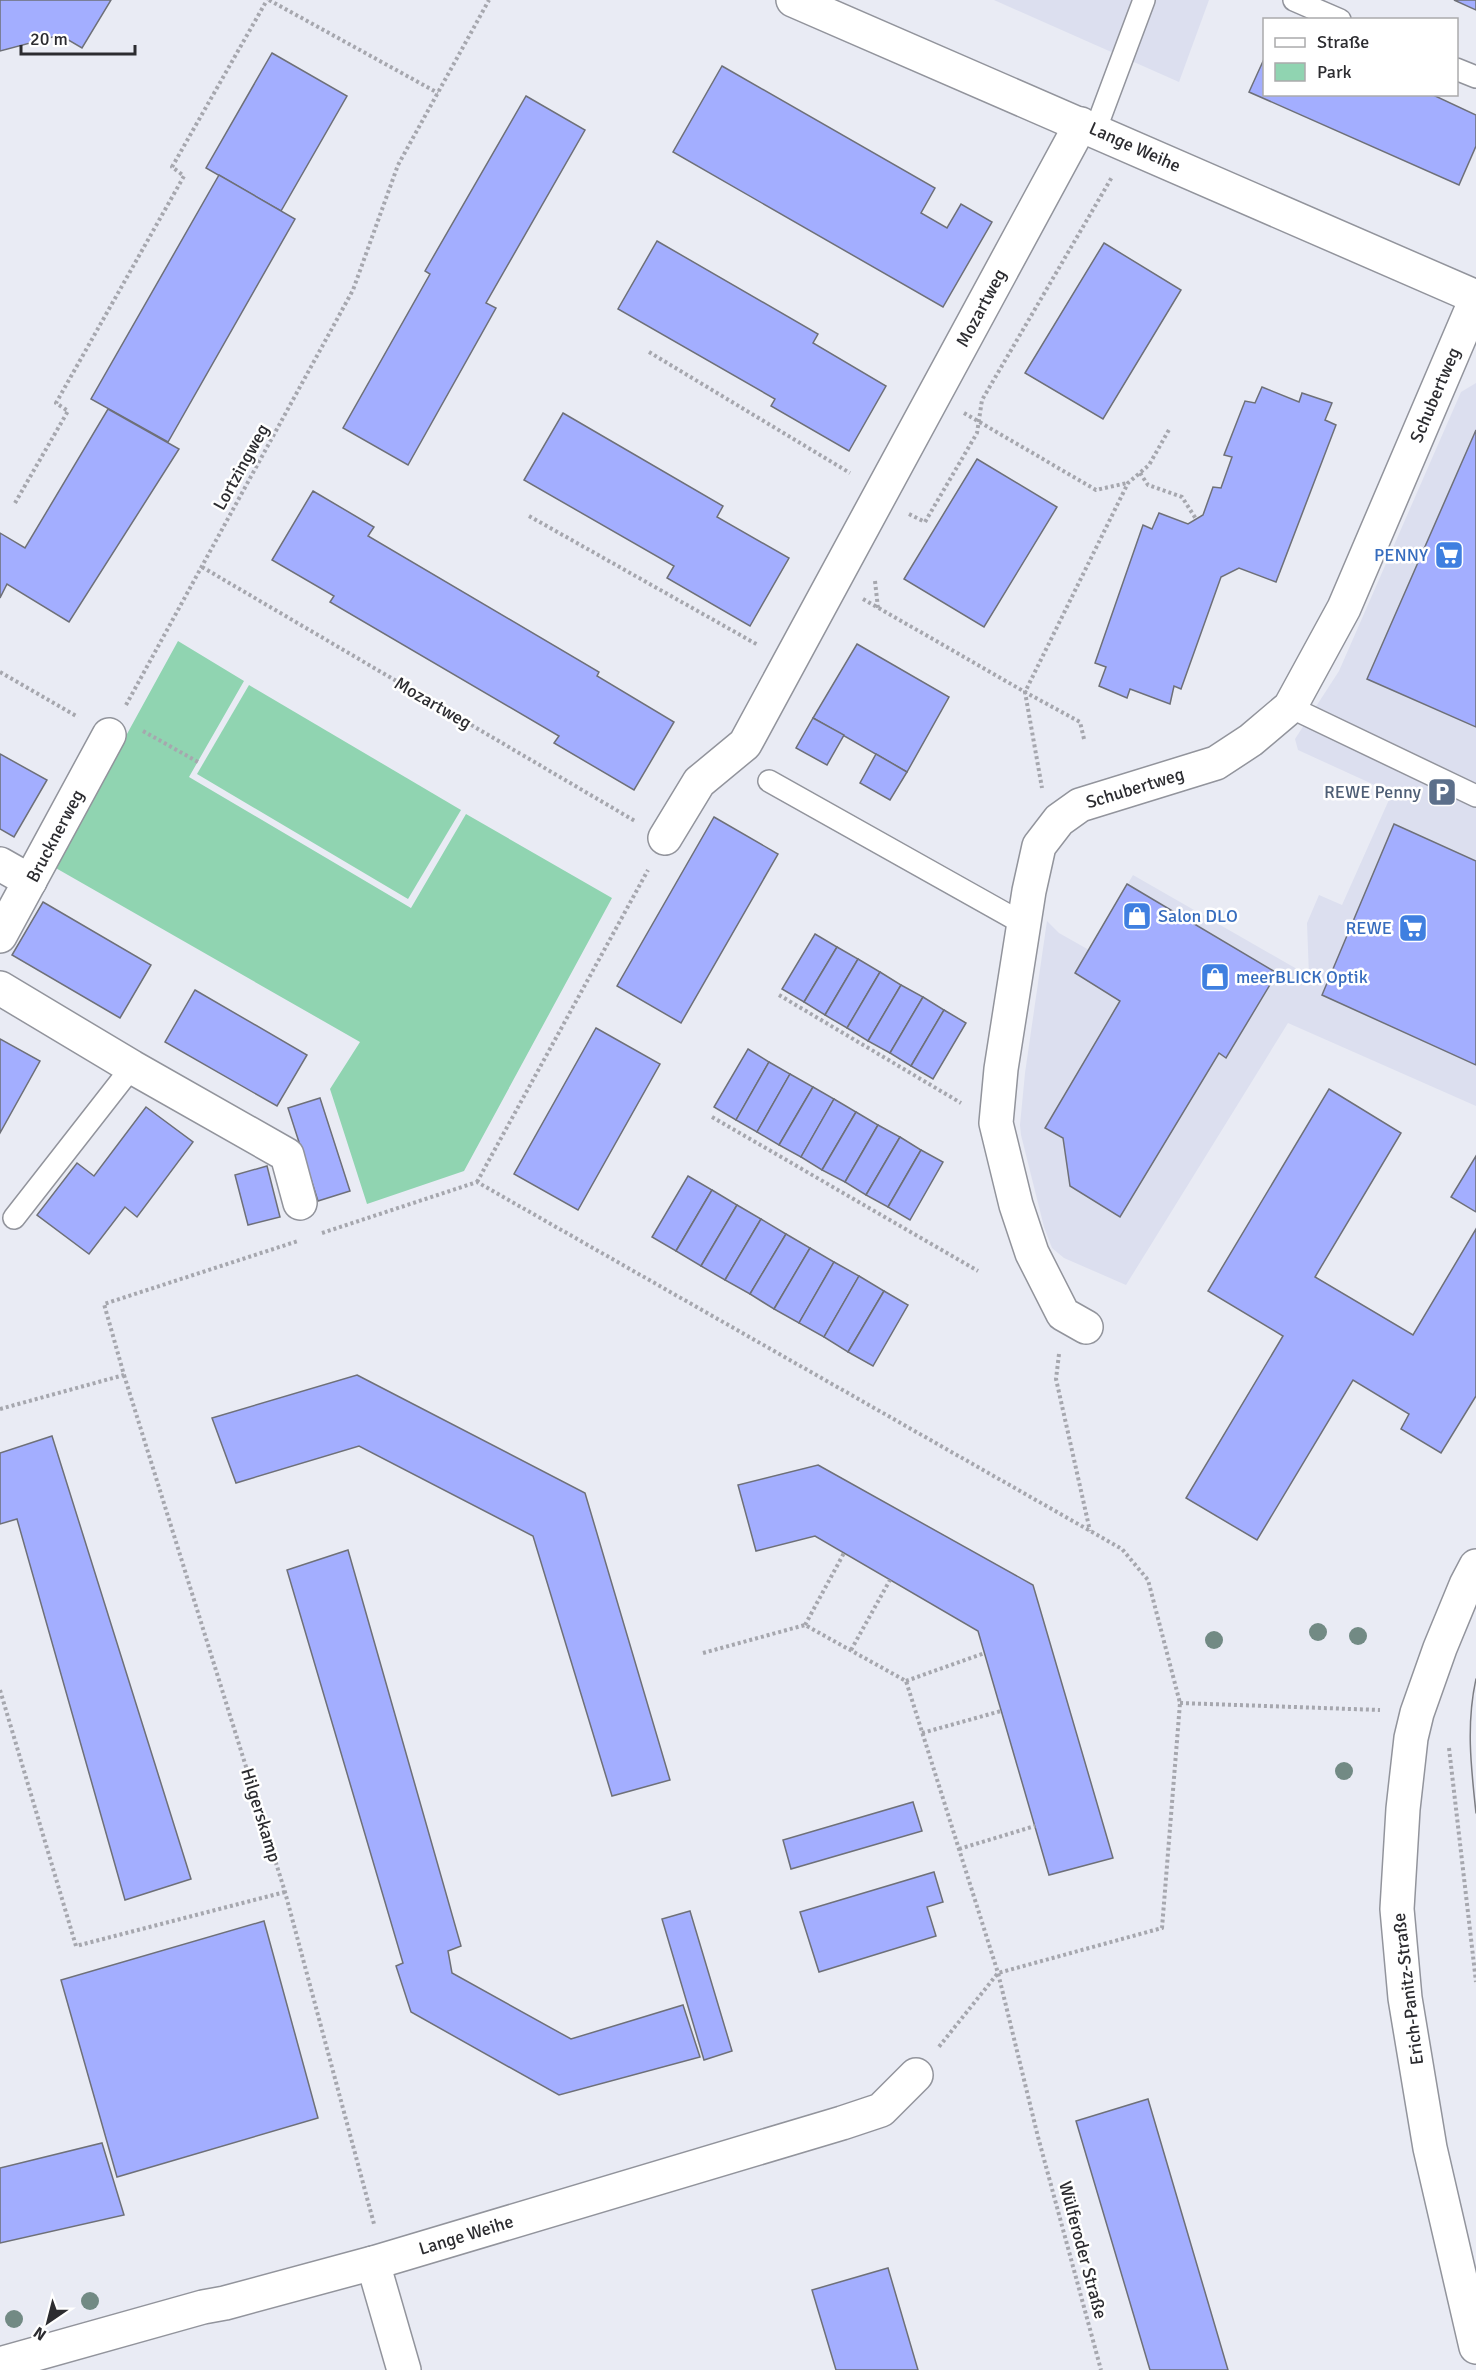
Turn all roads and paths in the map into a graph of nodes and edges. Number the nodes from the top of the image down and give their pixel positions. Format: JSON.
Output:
{"nodes":[{"id":1,"x":268,"y":0,"type":"edge"},
{"id":2,"x":489,"y":0,"type":"edge"},
{"id":3,"x":793,"y":0,"type":"edge"},
{"id":4,"x":1144,"y":0,"type":"edge"},
{"id":5,"x":1294,"y":0,"type":"edge"},
{"id":6,"x":1335,"y":18,"type":"edge"},
{"id":7,"x":1458,"y":70,"type":"edge"},
{"id":8,"x":1476,"y":77,"type":"edge"},
{"id":9,"x":438,"y":93,"type":"junction"},
{"id":10,"x":1088,"y":127,"type":"junction"},
{"id":11,"x":1131,"y":145,"type":"junction"},
{"id":12,"x":1476,"y":298,"type":"edge"},
{"id":13,"x":649,"y":352,"type":"dead end"},
{"id":14,"x":960,"y":410,"type":"dead end"},
{"id":15,"x":978,"y":421,"type":"junction"},
{"id":16,"x":1170,"y":428,"type":"dead end"},
{"id":17,"x":1140,"y":473,"type":"junction"},
{"id":18,"x":1128,"y":483,"type":"junction"},
{"id":19,"x":891,"y":501,"type":"junction"},
{"id":20,"x":15,"y":503,"type":"dead end"},
{"id":21,"x":529,"y":516,"type":"dead end"},
{"id":22,"x":1197,"y":519,"type":"dead end"},
{"id":23,"x":202,"y":567,"type":"junction"},
{"id":24,"x":873,"y":572,"type":"dead end"},
{"id":25,"x":832,"y":582,"type":"junction"},
{"id":26,"x":878,"y":608,"type":"junction"},
{"id":27,"x":790,"y":664,"type":"junction"},
{"id":28,"x":0,"y":672,"type":"edge"},
{"id":29,"x":1025,"y":692,"type":"junction"},
{"id":30,"x":1290,"y":707,"type":"junction"},
{"id":31,"x":114,"y":726,"type":"junction"},
{"id":32,"x":1084,"y":740,"type":"dead end"},
{"id":33,"x":198,"y":762,"type":"dead end"},
{"id":34,"x":769,"y":781,"type":"dead end"},
{"id":35,"x":1476,"y":796,"type":"edge"},
{"id":36,"x":1050,"y":833,"type":"junction"},
{"id":37,"x":665,"y":838,"type":"junction"},
{"id":38,"x":0,"y":864,"type":"edge"},
{"id":39,"x":30,"y":881,"type":"junction"},
{"id":40,"x":1024,"y":924,"type":"junction"},
{"id":41,"x":0,"y":936,"type":"edge"},
{"id":42,"x":0,"y":988,"type":"edge"},
{"id":43,"x":779,"y":995,"type":"dead end"},
{"id":44,"x":132,"y":1067,"type":"junction"},
{"id":45,"x":712,"y":1117,"type":"dead end"},
{"id":46,"x":996,"y":1123,"type":"junction"},
{"id":47,"x":477,"y":1182,"type":"junction"},
{"id":48,"x":300,"y":1203,"type":"dead end"},
{"id":49,"x":14,"y":1218,"type":"dead end"},
{"id":50,"x":319,"y":1234,"type":"dead end"},
{"id":51,"x":307,"y":1238,"type":"dead end"},
{"id":52,"x":978,"y":1271,"type":"dead end"},
{"id":53,"x":1075,"y":1321,"type":"joint"},
{"id":54,"x":124,"y":1375,"type":"junction"},
{"id":55,"x":0,"y":1409,"type":"edge"},
{"id":56,"x":1090,"y":1532,"type":"junction"},
{"id":57,"x":844,"y":1553,"type":"dead end"},
{"id":58,"x":1476,"y":1566,"type":"edge"},
{"id":59,"x":890,"y":1580,"type":"dead end"},
{"id":60,"x":805,"y":1625,"type":"junction"},
{"id":61,"x":851,"y":1650,"type":"junction"},
{"id":62,"x":703,"y":1653,"type":"dead end"},
{"id":63,"x":985,"y":1653,"type":"dead end"},
{"id":64,"x":906,"y":1681,"type":"junction"},
{"id":65,"x":0,"y":1690,"type":"edge"},
{"id":66,"x":1180,"y":1703,"type":"junction"},
{"id":67,"x":1001,"y":1711,"type":"dead end"},
{"id":68,"x":1417,"y":1713,"type":"junction"},
{"id":69,"x":922,"y":1733,"type":"junction"},
{"id":70,"x":1448,"y":1744,"type":"dead end"},
{"id":71,"x":1035,"y":1826,"type":"dead end"},
{"id":72,"x":959,"y":1849,"type":"junction"},
{"id":73,"x":285,"y":1892,"type":"junction"},
{"id":74,"x":998,"y":1973,"type":"junction"},
{"id":75,"x":1476,"y":1982,"type":"edge"},
{"id":76,"x":916,"y":2075,"type":"joint"},
{"id":77,"x":379,"y":2261,"type":"junction"},
{"id":78,"x":1476,"y":2347,"type":"edge"},
{"id":79,"x":0,"y":2364,"type":"edge"},
{"id":80,"x":404,"y":2370,"type":"edge"},
{"id":81,"x":1101,"y":2370,"type":"edge"}],
"edges":[{"from":1,"to":9,"type":"path"},
{"from":1,"to":20,"type":"path"},
{"from":2,"to":9,"type":"path","name":"Lortzingweg"},
{"from":3,"to":10,"type":"street","name":"Lange Weihe"},
{"from":4,"to":10,"type":"lane"},
{"from":5,"to":6,"type":"lane"},
{"from":7,"to":8,"type":"lane"},
{"from":9,"to":23,"type":"path","name":"Lortzingweg"},
{"from":10,"to":11,"type":"street","name":"Lange Weihe"},
{"from":10,"to":19,"type":"street","name":"Mozartweg"},
{"from":11,"to":12,"type":"street","name":"Lange Weihe"},
{"from":11,"to":15,"type":"path"},
{"from":12,"to":30,"type":"street","name":"Schubertweg"},
{"from":13,"to":19,"type":"path"},
{"from":14,"to":15,"type":"path"},
{"from":15,"to":18,"type":"path"},
{"from":15,"to":19,"type":"path"},
{"from":16,"to":17,"type":"path"},
{"from":17,"to":18,"type":"path"},
{"from":17,"to":22,"type":"path"},
{"from":18,"to":29,"type":"path"},
{"from":19,"to":25,"type":"street","name":"Mozartweg"},
{"from":21,"to":27,"type":"path"},
{"from":23,"to":31,"type":"path","name":"Lortzingweg"},
{"from":23,"to":37,"type":"path","name":"Mozartweg"},
{"from":24,"to":26,"type":"path"},
{"from":25,"to":26,"type":"path"},
{"from":25,"to":27,"type":"street","name":"Mozartweg"},
{"from":26,"to":29,"type":"path"},
{"from":27,"to":37,"type":"street","name":"Mozartweg"},
{"from":28,"to":31,"type":"path"},
{"from":29,"to":32,"type":"path"},
{"from":29,"to":36,"type":"path"},
{"from":30,"to":35,"type":"lane"},
{"from":30,"to":36,"type":"street","name":"Schubertweg"},
{"from":31,"to":33,"type":"path"},
{"from":31,"to":39,"type":"street","name":"Brucknerweg"},
{"from":34,"to":40,"type":"lane"},
{"from":36,"to":40,"type":"street","name":"Schubertweg"},
{"from":37,"to":47,"type":"path"},
{"from":38,"to":39,"type":"street"},
{"from":39,"to":41,"type":"street","name":"Brucknerweg"},
{"from":40,"to":46,"type":"street","name":"Schubertweg"},
{"from":42,"to":44,"type":"street"},
{"from":43,"to":46,"type":"path"},
{"from":44,"to":48,"type":"street"},
{"from":44,"to":49,"type":"lane"},
{"from":45,"to":52,"type":"path"},
{"from":46,"to":53,"type":"street","name":"Schubertweg"},
{"from":47,"to":50,"type":"path"},
{"from":47,"to":56,"type":"path"},
{"from":51,"to":54,"type":"path","name":"Hilgerskamp"},
{"from":53,"to":56,"type":"path"},
{"from":54,"to":55,"type":"path"},
{"from":54,"to":73,"type":"path","name":"Hilgerskamp"},
{"from":56,"to":66,"type":"path"},
{"from":57,"to":60,"type":"path"},
{"from":58,"to":68,"type":"street","name":"Erich-Panitz-Straße"},
{"from":59,"to":61,"type":"path"},
{"from":60,"to":61,"type":"path"},
{"from":60,"to":62,"type":"path"},
{"from":61,"to":64,"type":"path"},
{"from":63,"to":64,"type":"path"},
{"from":64,"to":69,"type":"path","name":"Wülferoder Straße"},
{"from":65,"to":73,"type":"path"},
{"from":66,"to":68,"type":"path"},
{"from":66,"to":74,"type":"path"},
{"from":67,"to":69,"type":"path"},
{"from":68,"to":78,"type":"street","name":"Erich-Panitz-Straße"},
{"from":69,"to":72,"type":"path","name":"Wülferoder Straße"},
{"from":70,"to":75,"type":"path"},
{"from":71,"to":72,"type":"path"},
{"from":72,"to":74,"type":"path","name":"Wülferoder Straße"},
{"from":73,"to":77,"type":"path","name":"Hilgerskamp"},
{"from":74,"to":76,"type":"path"},
{"from":74,"to":81,"type":"path","name":"Wülferoder Straße"},
{"from":76,"to":77,"type":"street","name":"Lange Weihe"},
{"from":77,"to":79,"type":"street","name":"Lange Weihe"},
{"from":77,"to":80,"type":"street"}]}
